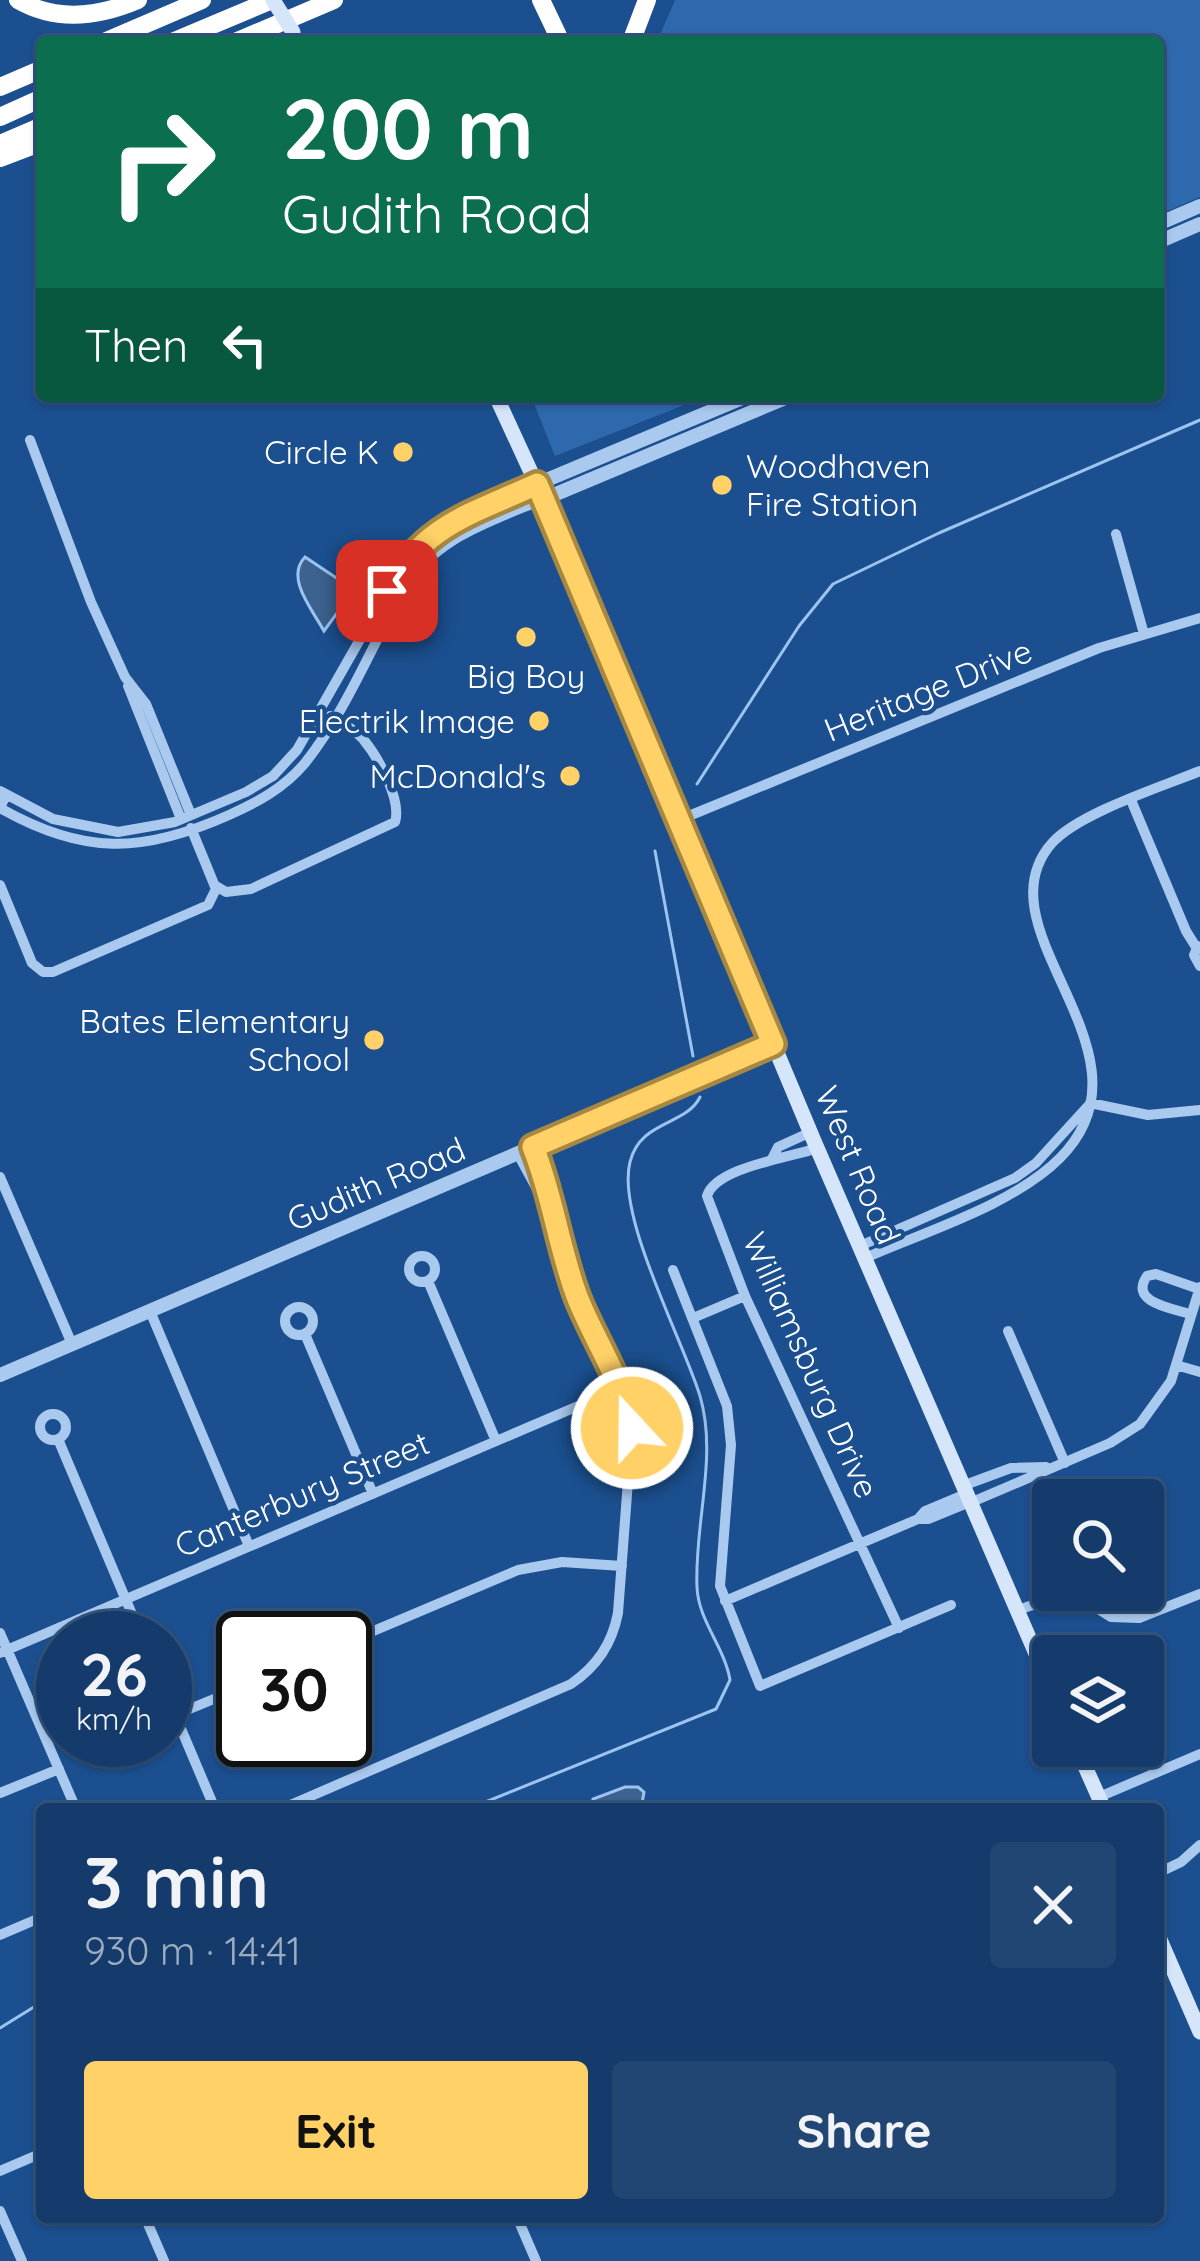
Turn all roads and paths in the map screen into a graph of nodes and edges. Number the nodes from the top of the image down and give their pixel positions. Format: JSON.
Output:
{"nodes":[{"id":1,"x":17,"y":0,"type":"edge"},
{"id":2,"x":138,"y":0,"type":"edge"},
{"id":3,"x":202,"y":0,"type":"edge"},
{"id":4,"x":273,"y":0,"type":"edge"},
{"id":5,"x":334,"y":0,"type":"edge"},
{"id":6,"x":541,"y":0,"type":"edge"},
{"id":7,"x":647,"y":0,"type":"edge"},
{"id":8,"x":118,"y":36,"type":"edge"},
{"id":9,"x":186,"y":36,"type":"edge"},
{"id":10,"x":249,"y":36,"type":"edge"},
{"id":11,"x":295,"y":36,"type":"edge"},
{"id":12,"x":558,"y":36,"type":"edge"},
{"id":13,"x":633,"y":36,"type":"edge"},
{"id":14,"x":36,"y":72,"type":"edge"},
{"id":15,"x":0,"y":87,"type":"edge"},
{"id":16,"x":36,"y":101,"type":"edge"},
{"id":17,"x":0,"y":116,"type":"edge"},
{"id":18,"x":36,"y":128,"type":"edge"},
{"id":19,"x":0,"y":144,"type":"edge"},
{"id":20,"x":36,"y":144,"type":"edge"},
{"id":21,"x":0,"y":158,"type":"edge"},
{"id":22,"x":1200,"y":206,"type":"edge"},
{"id":23,"x":1175,"y":216,"type":"junction"},
{"id":24,"x":1164,"y":221,"type":"edge"},
{"id":25,"x":1200,"y":224,"type":"edge"},
{"id":26,"x":1182,"y":232,"type":"junction"},
{"id":27,"x":1164,"y":240,"type":"edge"},
{"id":28,"x":499,"y":402,"type":"edge"},
{"id":29,"x":735,"y":402,"type":"edge"},
{"id":30,"x":771,"y":402,"type":"edge"},
{"id":31,"x":30,"y":440,"type":"dead end"},
{"id":32,"x":652,"y":445,"type":"junction"},
{"id":33,"x":541,"y":492,"type":"junction"},
{"id":34,"x":1116,"y":534,"type":"dead end"},
{"id":35,"x":393,"y":595,"type":"junction"},
{"id":36,"x":1200,"y":618,"type":"edge"},
{"id":37,"x":1144,"y":634,"type":"junction"},
{"id":38,"x":320,"y":711,"type":"junction"},
{"id":39,"x":333,"y":718,"type":"junction"},
{"id":40,"x":1200,"y":771,"type":"edge"},
{"id":41,"x":3,"y":793,"type":"edge"},
{"id":42,"x":1131,"y":800,"type":"junction"},
{"id":43,"x":0,"y":808,"type":"edge"},
{"id":44,"x":186,"y":817,"type":"junction"},
{"id":45,"x":679,"y":820,"type":"junction"},
{"id":46,"x":192,"y":830,"type":"junction"},
{"id":47,"x":214,"y":883,"type":"junction"},
{"id":48,"x":0,"y":885,"type":"edge"},
{"id":49,"x":1198,"y":945,"type":"edge"},
{"id":50,"x":1200,"y":966,"type":"edge"},
{"id":51,"x":773,"y":1044,"type":"junction"},
{"id":52,"x":1090,"y":1103,"type":"junction"},
{"id":53,"x":1200,"y":1110,"type":"edge"},
{"id":54,"x":814,"y":1140,"type":"junction"},
{"id":55,"x":526,"y":1150,"type":"junction"},
{"id":56,"x":0,"y":1177,"type":"edge"},
{"id":57,"x":862,"y":1252,"type":"junction"},
{"id":58,"x":673,"y":1270,"type":"dead end"},
{"id":59,"x":428,"y":1281,"type":"dead end"},
{"id":60,"x":1199,"y":1288,"type":"edge"},
{"id":61,"x":746,"y":1295,"type":"junction"},
{"id":62,"x":150,"y":1311,"type":"junction"},
{"id":63,"x":1190,"y":1314,"type":"junction"},
{"id":64,"x":693,"y":1318,"type":"junction"},
{"id":65,"x":1008,"y":1331,"type":"dead end"},
{"id":66,"x":304,"y":1334,"type":"dead end"},
{"id":67,"x":72,"y":1344,"type":"junction"},
{"id":68,"x":1176,"y":1366,"type":"junction"},
{"id":69,"x":1200,"y":1372,"type":"edge"},
{"id":70,"x":0,"y":1375,"type":"edge"},
{"id":71,"x":618,"y":1389,"type":"junction"},
{"id":72,"x":58,"y":1439,"type":"dead end"},
{"id":73,"x":496,"y":1441,"type":"junction"},
{"id":74,"x":1065,"y":1462,"type":"junction"},
{"id":75,"x":1049,"y":1467,"type":"junction"},
{"id":76,"x":373,"y":1494,"type":"junction"},
{"id":77,"x":969,"y":1495,"type":"junction"},
{"id":78,"x":862,"y":1542,"type":"junction"},
{"id":79,"x":250,"y":1546,"type":"junction"},
{"id":80,"x":622,"y":1566,"type":"junction"},
{"id":81,"x":1200,"y":1594,"type":"edge"},
{"id":82,"x":126,"y":1599,"type":"junction"},
{"id":83,"x":725,"y":1601,"type":"junction"},
{"id":84,"x":951,"y":1605,"type":"dead end"},
{"id":85,"x":1018,"y":1610,"type":"junction"},
{"id":86,"x":131,"y":1611,"type":"edge"},
{"id":87,"x":899,"y":1628,"type":"junction"},
{"id":88,"x":372,"y":1632,"type":"edge"},
{"id":89,"x":0,"y":1633,"type":"edge"},
{"id":90,"x":1032,"y":1643,"type":"edge"},
{"id":91,"x":3,"y":1651,"type":"edge"},
{"id":92,"x":1200,"y":1754,"type":"edge"},
{"id":93,"x":192,"y":1755,"type":"edge"},
{"id":94,"x":1085,"y":1767,"type":"edge"},
{"id":95,"x":59,"y":1768,"type":"junction"},
{"id":96,"x":0,"y":1793,"type":"edge"},
{"id":97,"x":74,"y":1803,"type":"edge"},
{"id":98,"x":212,"y":1803,"type":"edge"},
{"id":99,"x":295,"y":1803,"type":"edge"},
{"id":100,"x":1101,"y":1803,"type":"edge"},
{"id":101,"x":1200,"y":1845,"type":"edge"},
{"id":102,"x":1164,"y":1870,"type":"edge"},
{"id":103,"x":36,"y":1920,"type":"edge"},
{"id":104,"x":0,"y":1935,"type":"edge"},
{"id":105,"x":1164,"y":1949,"type":"edge"},
{"id":106,"x":1200,"y":2032,"type":"edge"},
{"id":107,"x":36,"y":2156,"type":"edge"},
{"id":108,"x":0,"y":2171,"type":"edge"},
{"id":109,"x":0,"y":2211,"type":"edge"},
{"id":110,"x":148,"y":2223,"type":"edge"},
{"id":111,"x":520,"y":2223,"type":"edge"},
{"id":112,"x":22,"y":2261,"type":"edge"},
{"id":113,"x":164,"y":2261,"type":"edge"},
{"id":114,"x":536,"y":2261,"type":"edge"}],
"edges":[{"from":1,"to":2,"type":"highway"},
{"from":3,"to":8,"type":"highway"},
{"from":4,"to":9,"type":"highway"},
{"from":4,"to":11,"type":"main road","bridge":true},
{"from":5,"to":10,"type":"highway"},
{"from":6,"to":12,"type":"highway"},
{"from":7,"to":13,"type":"highway"},
{"from":14,"to":15,"type":"highway"},
{"from":16,"to":17,"type":"highway"},
{"from":18,"to":19,"type":"highway"},
{"from":20,"to":21,"type":"highway"},
{"from":22,"to":23,"type":"street"},
{"from":23,"to":24,"type":"street"},
{"from":23,"to":26,"type":"street"},
{"from":25,"to":26,"type":"street"},
{"from":26,"to":27,"type":"street"},
{"from":28,"to":33,"type":"main road","name":"West Road"},
{"from":29,"to":32,"type":"street"},
{"from":30,"to":32,"type":"street"},
{"from":31,"to":44,"type":"street"},
{"from":32,"to":33,"type":"street"},
{"from":33,"to":35,"type":"street"},
{"from":33,"to":45,"type":"main road","name":"West Road"},
{"from":34,"to":37,"type":"street"},
{"from":35,"to":38,"type":"street"},
{"from":35,"to":39,"type":"street"},
{"from":36,"to":37,"type":"street","name":"Heritage Drive"},
{"from":37,"to":45,"type":"street","name":"Heritage Drive"},
{"from":38,"to":39,"type":"street"},
{"from":38,"to":44,"type":"street"},
{"from":39,"to":46,"type":"street"},
{"from":39,"to":47,"type":"street"},
{"from":40,"to":42,"type":"street"},
{"from":41,"to":43,"type":"street"},
{"from":41,"to":44,"type":"street"},
{"from":42,"to":49,"type":"street"},
{"from":42,"to":52,"type":"street"},
{"from":43,"to":46,"type":"street"},
{"from":44,"to":46,"type":"street"},
{"from":45,"to":51,"type":"main road","name":"West Road"},
{"from":46,"to":47,"type":"street"},
{"from":47,"to":48,"type":"street"},
{"from":49,"to":50,"type":"street"},
{"from":51,"to":54,"type":"main road","name":"West Road"},
{"from":51,"to":55,"type":"street","name":"Gudith Road"},
{"from":52,"to":53,"type":"street"},
{"from":52,"to":57,"type":"street"},
{"from":54,"to":57,"type":"main road","name":"West Road"},
{"from":54,"to":61,"type":"street","name":"Williamsburg Drive"},
{"from":55,"to":62,"type":"street","name":"Gudith Road"},
{"from":55,"to":71,"type":"street"},
{"from":56,"to":67,"type":"street"},
{"from":57,"to":77,"type":"main road","name":"West Road"},
{"from":58,"to":64,"type":"street"},
{"from":59,"to":73,"type":"street"},
{"from":60,"to":63,"type":"street"},
{"from":60,"to":63,"type":"street"},
{"from":61,"to":64,"type":"street"},
{"from":61,"to":78,"type":"street","name":"Williamsburg Drive"},
{"from":62,"to":67,"type":"street","name":"Gudith Road"},
{"from":62,"to":79,"type":"street"},
{"from":63,"to":68,"type":"street"},
{"from":64,"to":83,"type":"street"},
{"from":65,"to":74,"type":"street"},
{"from":66,"to":76,"type":"street"},
{"from":67,"to":70,"type":"street","name":"Gudith Road"},
{"from":68,"to":69,"type":"street"},
{"from":68,"to":74,"type":"street"},
{"from":71,"to":73,"type":"street","name":"Canterbury Street"},
{"from":71,"to":80,"type":"street"},
{"from":72,"to":82,"type":"street"},
{"from":73,"to":76,"type":"street","name":"Canterbury Street"},
{"from":74,"to":75,"type":"street"},
{"from":75,"to":77,"type":"street"},
{"from":75,"to":77,"type":"street"},
{"from":76,"to":79,"type":"street","name":"Canterbury Street"},
{"from":77,"to":78,"type":"street"},
{"from":77,"to":85,"type":"main road","name":"West Road"},
{"from":78,"to":83,"type":"street"},
{"from":78,"to":87,"type":"street","name":"Williamsburg Drive"},
{"from":79,"to":82,"type":"street","name":"Canterbury Street"},
{"from":80,"to":88,"type":"street"},
{"from":80,"to":99,"type":"street"},
{"from":81,"to":85,"type":"street"},
{"from":82,"to":86,"type":"street"},
{"from":82,"to":91,"type":"street","name":"Canterbury Street"},
{"from":83,"to":87,"type":"street"},
{"from":84,"to":87,"type":"street"},
{"from":85,"to":90,"type":"main road","name":"West Road"},
{"from":89,"to":91,"type":"street"},
{"from":91,"to":95,"type":"street"},
{"from":92,"to":100,"type":"street"},
{"from":93,"to":98,"type":"street"},
{"from":94,"to":100,"type":"main road"},
{"from":95,"to":96,"type":"street"},
{"from":95,"to":97,"type":"street"},
{"from":101,"to":102,"type":"street"},
{"from":103,"to":104,"type":"street"},
{"from":105,"to":106,"type":"main road"},
{"from":107,"to":108,"type":"street"},
{"from":109,"to":112,"type":"street"},
{"from":110,"to":113,"type":"street"},
{"from":111,"to":114,"type":"street"}]}
